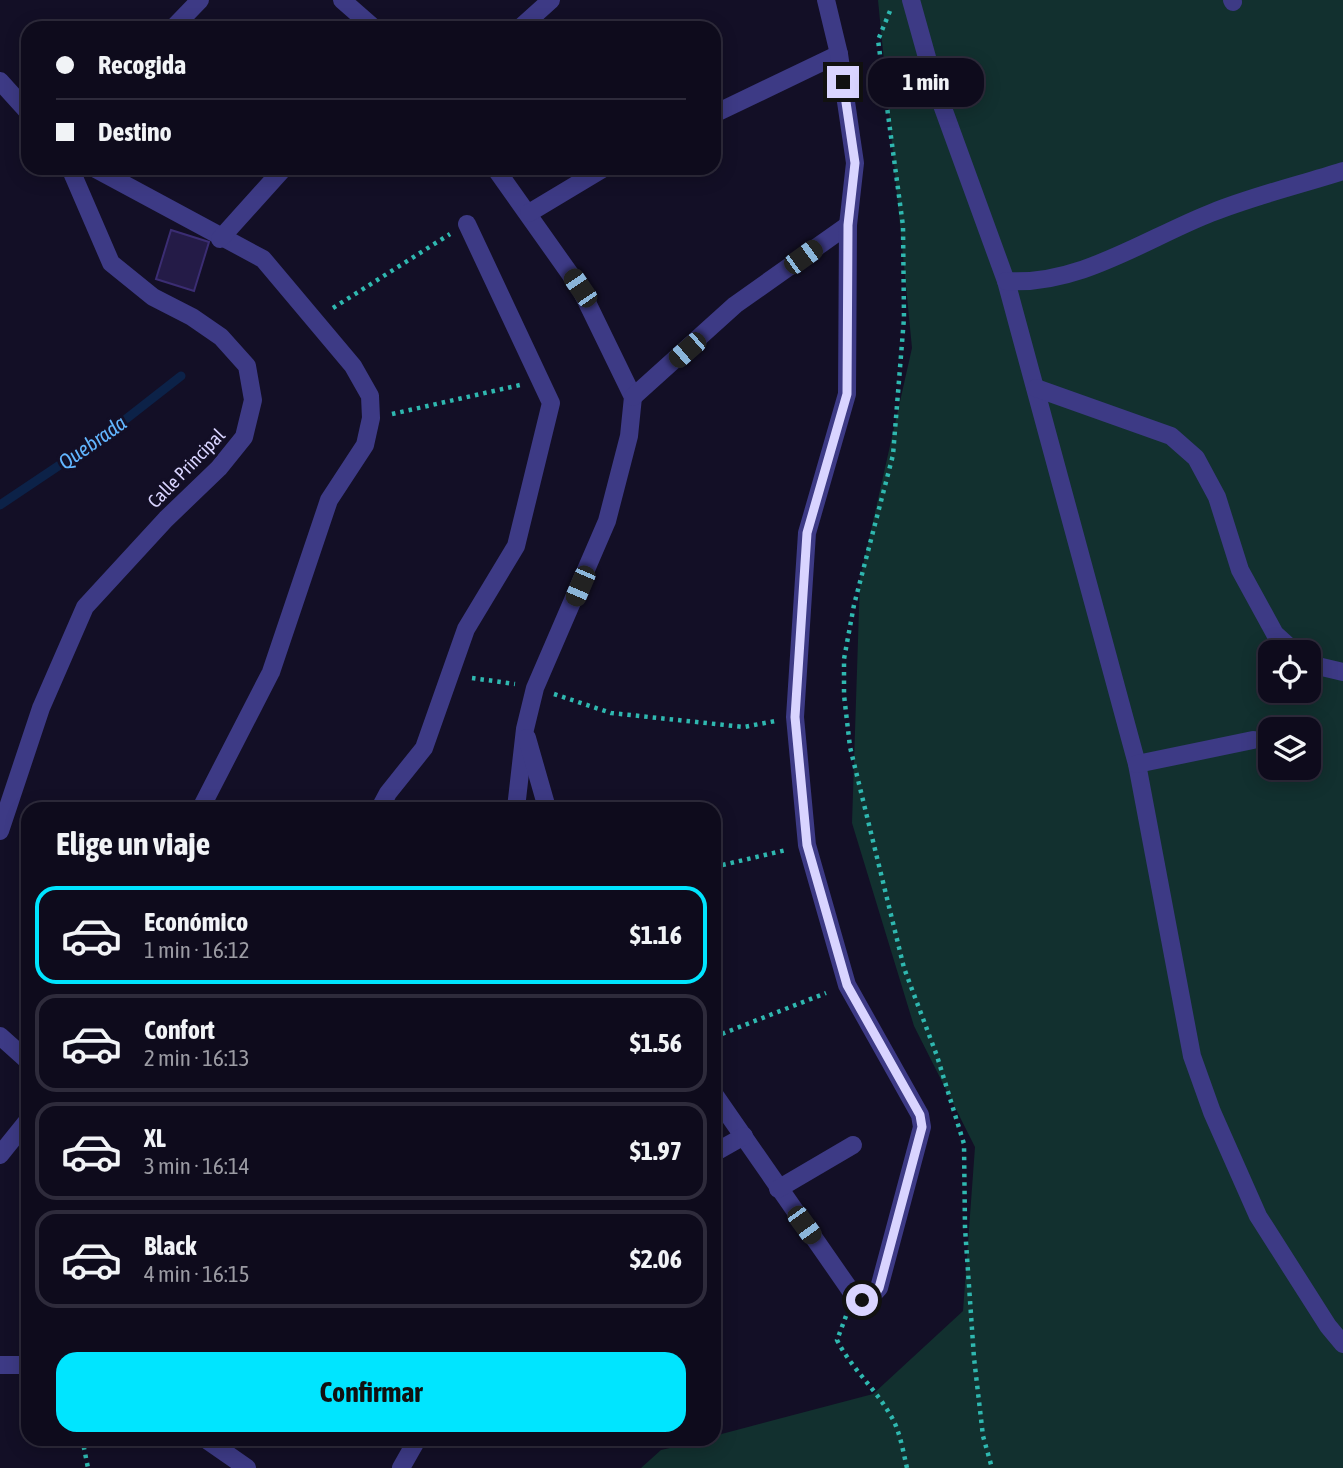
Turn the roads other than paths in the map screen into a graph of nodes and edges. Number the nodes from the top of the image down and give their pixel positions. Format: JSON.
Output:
{"nodes":[{"id":1,"x":200,"y":0,"type":"edge"},
{"id":2,"x":342,"y":0,"type":"edge"},
{"id":3,"x":551,"y":0,"type":"edge"},
{"id":4,"x":826,"y":0,"type":"edge"},
{"id":5,"x":904,"y":3,"type":"edge"},
{"id":6,"x":180,"y":21,"type":"edge"},
{"id":7,"x":366,"y":21,"type":"edge"},
{"id":8,"x":528,"y":21,"type":"edge"},
{"id":9,"x":839,"y":54,"type":"junction"},
{"id":10,"x":0,"y":82,"type":"edge"},
{"id":11,"x":21,"y":104,"type":"edge"},
{"id":12,"x":721,"y":111,"type":"edge"},
{"id":13,"x":1343,"y":171,"type":"edge"},
{"id":14,"x":73,"y":175,"type":"edge"},
{"id":15,"x":106,"y":175,"type":"edge"},
{"id":16,"x":278,"y":175,"type":"edge"},
{"id":17,"x":500,"y":175,"type":"edge"},
{"id":18,"x":592,"y":175,"type":"edge"},
{"id":19,"x":529,"y":213,"type":"junction"},
{"id":20,"x":467,"y":224,"type":"road end"},
{"id":21,"x":848,"y":225,"type":"junction"},
{"id":22,"x":220,"y":239,"type":"junction"},
{"id":23,"x":1006,"y":281,"type":"junction"},
{"id":24,"x":1036,"y":388,"type":"junction"},
{"id":25,"x":633,"y":397,"type":"junction"},
{"id":26,"x":1282,"y":640,"type":"edge"},
{"id":27,"x":1321,"y":667,"type":"edge"},
{"id":28,"x":1343,"y":672,"type":"edge"},
{"id":29,"x":525,"y":729,"type":"junction"},
{"id":30,"x":1253,"y":740,"type":"dead end"},
{"id":31,"x":1137,"y":764,"type":"junction"},
{"id":32,"x":204,"y":802,"type":"edge"},
{"id":33,"x":383,"y":802,"type":"edge"},
{"id":34,"x":517,"y":802,"type":"edge"},
{"id":35,"x":545,"y":802,"type":"edge"},
{"id":36,"x":0,"y":831,"type":"edge"},
{"id":37,"x":0,"y":1036,"type":"edge"},
{"id":38,"x":21,"y":1055,"type":"edge"},
{"id":39,"x":721,"y":1104,"type":"edge"},
{"id":40,"x":21,"y":1129,"type":"edge"},
{"id":41,"x":744,"y":1136,"type":"junction"},
{"id":42,"x":853,"y":1145,"type":"dead end"},
{"id":43,"x":721,"y":1149,"type":"edge"},
{"id":44,"x":0,"y":1156,"type":"edge"},
{"id":45,"x":778,"y":1189,"type":"junction"},
{"id":46,"x":1343,"y":1343,"type":"edge"},
{"id":47,"x":0,"y":1364,"type":"edge"},
{"id":48,"x":21,"y":1365,"type":"edge"},
{"id":49,"x":215,"y":1446,"type":"edge"},
{"id":50,"x":413,"y":1446,"type":"edge"},
{"id":51,"x":247,"y":1468,"type":"edge"},
{"id":52,"x":401,"y":1468,"type":"edge"}],
"edges":[{"from":1,"to":6,"type":"street"},
{"from":2,"to":7,"type":"street"},
{"from":3,"to":8,"type":"street"},
{"from":4,"to":9,"type":"street"},
{"from":5,"to":23,"type":"street"},
{"from":9,"to":12,"type":"street"},
{"from":9,"to":21,"type":"street"},
{"from":10,"to":11,"type":"street"},
{"from":13,"to":23,"type":"street"},
{"from":14,"to":36,"type":"street","name":"Calle Principal"},
{"from":15,"to":22,"type":"street"},
{"from":16,"to":22,"type":"street"},
{"from":17,"to":19,"type":"street"},
{"from":18,"to":19,"type":"street"},
{"from":19,"to":25,"type":"street"},
{"from":20,"to":33,"type":"street"},
{"from":21,"to":25,"type":"street"},
{"from":21,"to":45,"type":"street"},
{"from":22,"to":32,"type":"street"},
{"from":23,"to":24,"type":"street"},
{"from":24,"to":26,"type":"street"},
{"from":24,"to":31,"type":"street"},
{"from":25,"to":29,"type":"street"},
{"from":27,"to":28,"type":"street"},
{"from":29,"to":34,"type":"street"},
{"from":29,"to":35,"type":"street"},
{"from":30,"to":31,"type":"street"},
{"from":31,"to":46,"type":"street"},
{"from":37,"to":38,"type":"street"},
{"from":39,"to":41,"type":"street"},
{"from":40,"to":44,"type":"street"},
{"from":41,"to":43,"type":"street"},
{"from":41,"to":45,"type":"street"},
{"from":42,"to":45,"type":"street"},
{"from":47,"to":48,"type":"street"},
{"from":49,"to":51,"type":"street"},
{"from":50,"to":52,"type":"street"}]}
